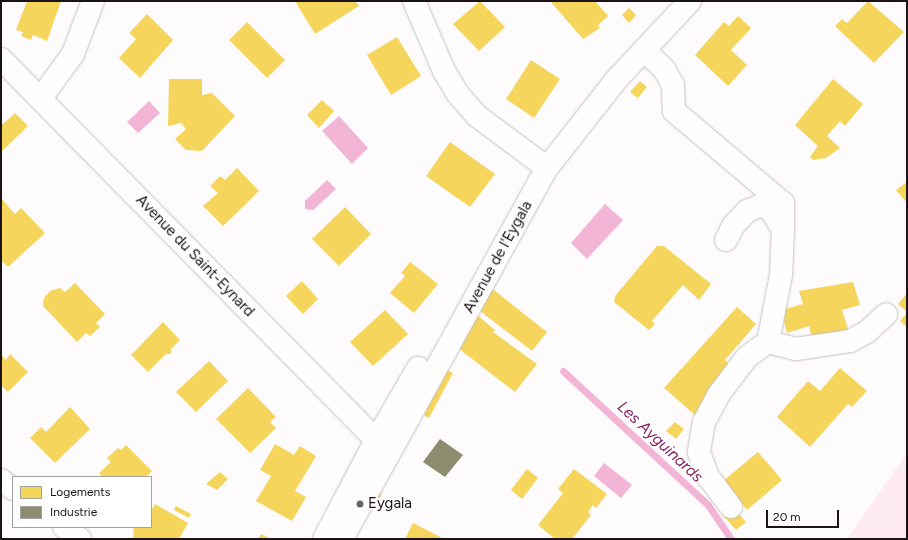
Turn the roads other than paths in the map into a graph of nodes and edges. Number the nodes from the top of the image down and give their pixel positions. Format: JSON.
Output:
{"nodes":[{"id":1,"x":93,"y":1,"type":"edge"},
{"id":2,"x":414,"y":1,"type":"edge"},
{"id":3,"x":672,"y":1,"type":"edge"},
{"id":4,"x":690,"y":1,"type":"edge"},
{"id":5,"x":644,"y":50,"type":"junction"},
{"id":6,"x":1,"y":59,"type":"edge"},
{"id":7,"x":42,"y":98,"type":"junction"},
{"id":8,"x":543,"y":164,"type":"junction"},
{"id":9,"x":783,"y":230,"type":"junction"},
{"id":10,"x":726,"y":240,"type":"dead end"},
{"id":11,"x":886,"y":314,"type":"dead end"},
{"id":12,"x":768,"y":342,"type":"junction"},
{"id":13,"x":382,"y":447,"type":"junction"},
{"id":14,"x":1,"y":480,"type":"edge"},
{"id":15,"x":12,"y":488,"type":"edge"},
{"id":16,"x":731,"y":507,"type":"dead end"},
{"id":17,"x":65,"y":528,"type":"edge"},
{"id":18,"x":80,"y":539,"type":"edge"},
{"id":19,"x":324,"y":539,"type":"edge"},
{"id":20,"x":342,"y":539,"type":"edge"}],
"edges":[{"from":1,"to":7,"type":"street"},
{"from":2,"to":8,"type":"street"},
{"from":3,"to":8,"type":"street","name":"Avenue de l'Eygala"},
{"from":4,"to":5,"type":"street","name":"Avenue de l'Eygala"},
{"from":5,"to":8,"type":"street","name":"Avenue de l'Eygala"},
{"from":5,"to":9,"type":"street"},
{"from":6,"to":7,"type":"street","name":"Avenue du Saint-Eynard"},
{"from":7,"to":13,"type":"street","name":"Avenue du Saint-Eynard"},
{"from":8,"to":13,"type":"street","name":"Avenue de l'Eygala"},
{"from":9,"to":10,"type":"street"},
{"from":9,"to":12,"type":"street"},
{"from":11,"to":12,"type":"street"},
{"from":12,"to":16,"type":"street"},
{"from":13,"to":19,"type":"street","name":"Avenue de l'Eygala"},
{"from":13,"to":20,"type":"street","name":"Avenue de l'Eygala"},
{"from":14,"to":15,"type":"street"},
{"from":17,"to":18,"type":"street"}]}
